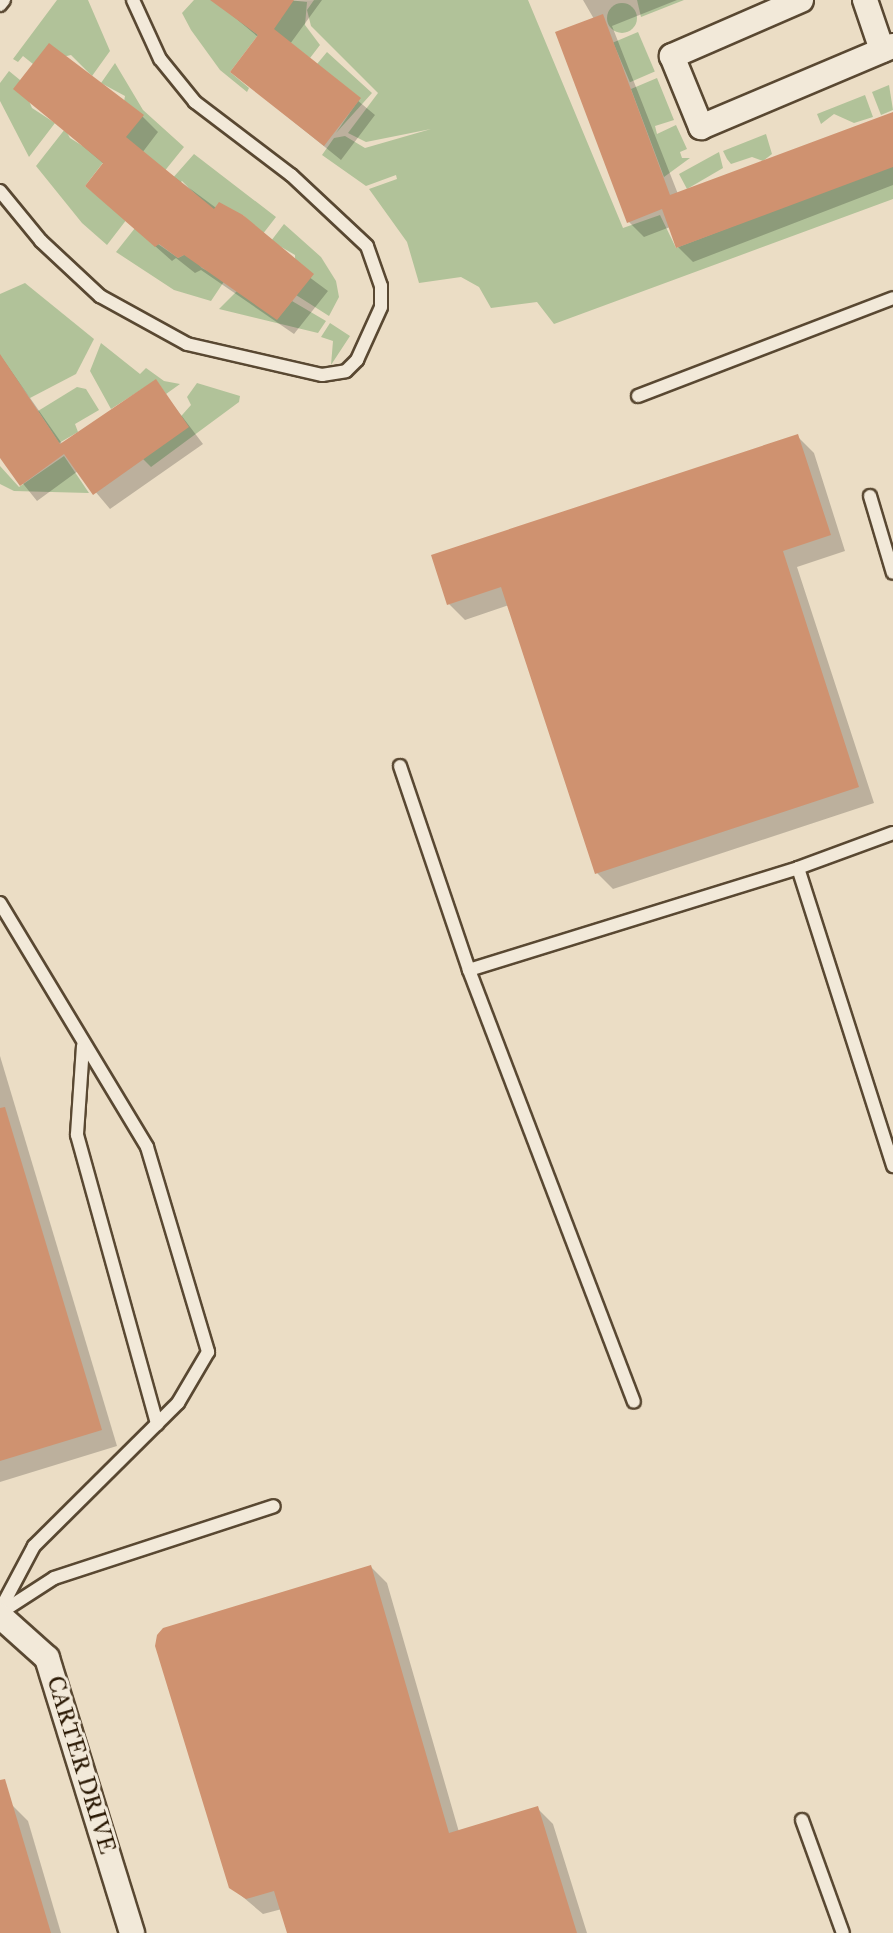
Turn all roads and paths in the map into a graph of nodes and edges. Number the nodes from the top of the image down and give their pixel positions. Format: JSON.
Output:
{"nodes":[{"id":1,"x":4,"y":0,"type":"edge"},
{"id":2,"x":133,"y":0,"type":"edge"},
{"id":3,"x":801,"y":0,"type":"edge"},
{"id":4,"x":865,"y":0,"type":"edge"},
{"id":5,"x":0,"y":5,"type":"edge"},
{"id":6,"x":887,"y":48,"type":"edge"},
{"id":7,"x":0,"y":191,"type":"edge"},
{"id":8,"x":893,"y":298,"type":"edge"},
{"id":9,"x":638,"y":396,"type":"dead end"},
{"id":10,"x":870,"y":496,"type":"dead end"},
{"id":11,"x":893,"y":573,"type":"edge"},
{"id":12,"x":400,"y":766,"type":"dead end"},
{"id":13,"x":893,"y":833,"type":"edge"},
{"id":14,"x":798,"y":868,"type":"junction"},
{"id":15,"x":0,"y":903,"type":"edge"},
{"id":16,"x":469,"y":970,"type":"junction"},
{"id":17,"x":84,"y":1045,"type":"junction"},
{"id":18,"x":893,"y":1166,"type":"edge"},
{"id":19,"x":634,"y":1402,"type":"dead end"},
{"id":20,"x":157,"y":1424,"type":"junction"},
{"id":21,"x":274,"y":1506,"type":"dead end"},
{"id":22,"x":0,"y":1613,"type":"edge"},
{"id":23,"x":802,"y":1820,"type":"dead end"},
{"id":24,"x":132,"y":1933,"type":"edge"},
{"id":25,"x":843,"y":1933,"type":"edge"}],
"edges":[{"from":1,"to":5,"type":"lane"},
{"from":2,"to":7,"type":"lane"},
{"from":3,"to":6,"type":"street"},
{"from":4,"to":6,"type":"street"},
{"from":8,"to":9,"type":"lane"},
{"from":10,"to":11,"type":"lane"},
{"from":12,"to":16,"type":"lane"},
{"from":13,"to":14,"type":"lane"},
{"from":14,"to":16,"type":"lane"},
{"from":14,"to":18,"type":"lane"},
{"from":15,"to":17,"type":"lane"},
{"from":16,"to":19,"type":"lane"},
{"from":17,"to":20,"type":"lane"},
{"from":17,"to":20,"type":"lane"},
{"from":20,"to":22,"type":"lane"},
{"from":21,"to":22,"type":"lane"},
{"from":22,"to":24,"type":"street","name":"CARTER DRIVE"},
{"from":23,"to":25,"type":"lane"}]}
